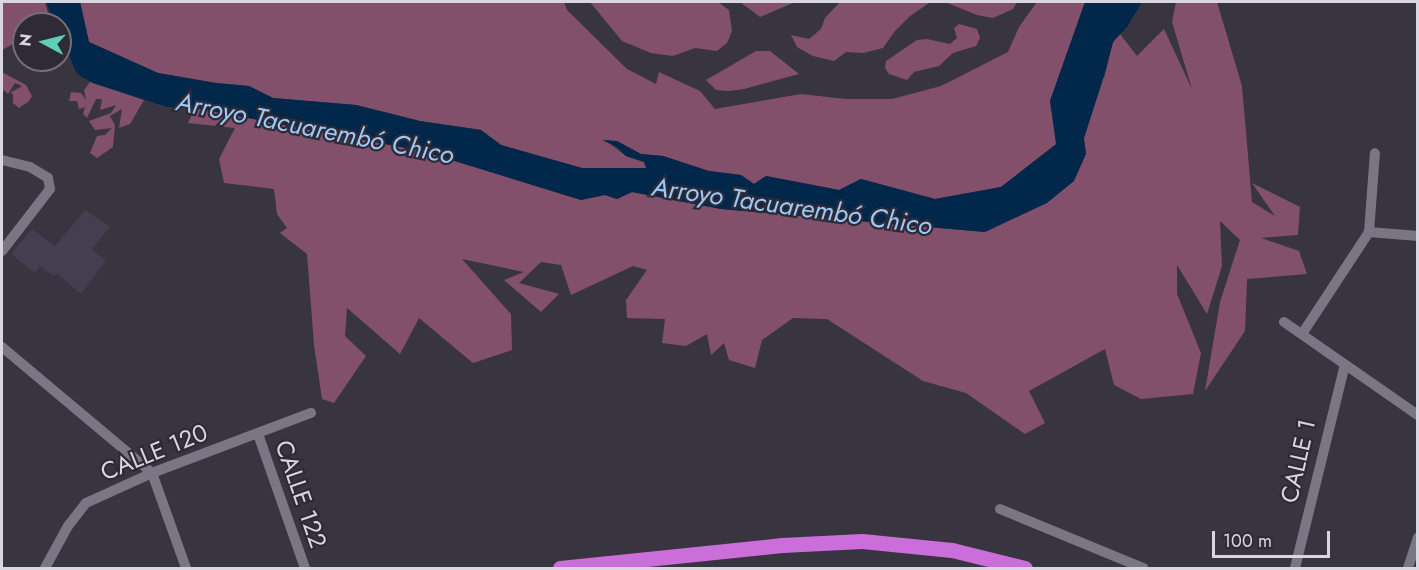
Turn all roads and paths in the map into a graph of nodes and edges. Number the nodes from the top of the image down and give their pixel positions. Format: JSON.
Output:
{"nodes":[{"id":1,"x":1375,"y":153,"type":"dead end"},
{"id":2,"x":2,"y":160,"type":"edge"},
{"id":3,"x":1369,"y":232,"type":"junction"},
{"id":4,"x":1418,"y":236,"type":"edge"},
{"id":5,"x":2,"y":251,"type":"edge"},
{"id":6,"x":1284,"y":322,"type":"dead end"},
{"id":7,"x":1302,"y":334,"type":"junction"},
{"id":8,"x":2,"y":347,"type":"edge"},
{"id":9,"x":1345,"y":364,"type":"junction"},
{"id":10,"x":311,"y":414,"type":"dead end"},
{"id":11,"x":1418,"y":415,"type":"edge"},
{"id":12,"x":258,"y":434,"type":"junction"},
{"id":13,"x":152,"y":473,"type":"junction"},
{"id":14,"x":1000,"y":509,"type":"dead end"},
{"id":15,"x":1418,"y":538,"type":"edge"},
{"id":16,"x":45,"y":568,"type":"edge"},
{"id":17,"x":186,"y":568,"type":"edge"},
{"id":18,"x":305,"y":568,"type":"edge"},
{"id":19,"x":560,"y":568,"type":"edge"},
{"id":20,"x":1026,"y":568,"type":"edge"},
{"id":21,"x":1143,"y":568,"type":"edge"},
{"id":22,"x":1295,"y":568,"type":"edge"},
{"id":23,"x":1408,"y":568,"type":"edge"}],
"edges":[{"from":1,"to":3,"type":"street"},
{"from":2,"to":5,"type":"street"},
{"from":3,"to":4,"type":"street"},
{"from":3,"to":7,"type":"street"},
{"from":6,"to":7,"type":"street"},
{"from":7,"to":9,"type":"street"},
{"from":8,"to":13,"type":"street"},
{"from":9,"to":11,"type":"street"},
{"from":9,"to":22,"type":"street","name":"CALLE 1"},
{"from":10,"to":12,"type":"street","name":"CALLE 120"},
{"from":12,"to":13,"type":"street","name":"CALLE 120"},
{"from":12,"to":18,"type":"street","name":"CALLE 122"},
{"from":13,"to":16,"type":"street","name":"CALLE 120"},
{"from":13,"to":17,"type":"street"},
{"from":14,"to":21,"type":"street"},
{"from":15,"to":23,"type":"street"},
{"from":19,"to":20,"type":"highway"}]}
